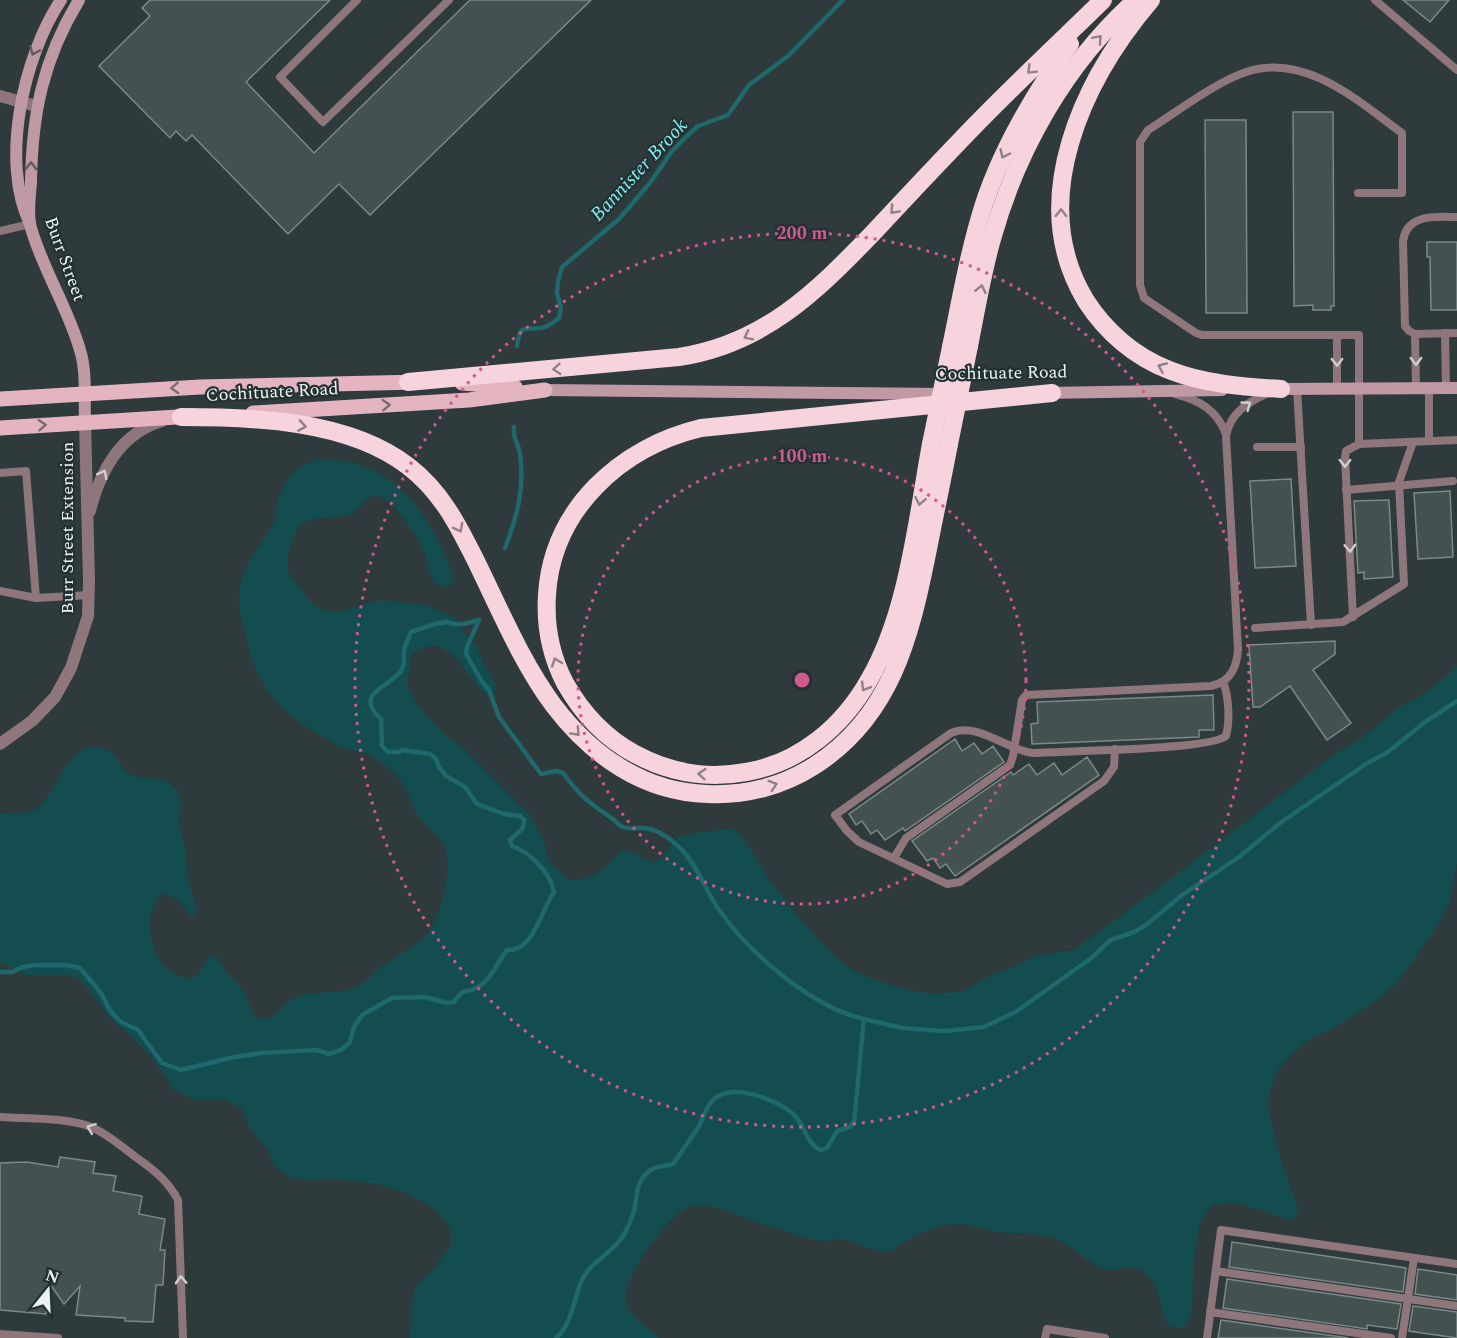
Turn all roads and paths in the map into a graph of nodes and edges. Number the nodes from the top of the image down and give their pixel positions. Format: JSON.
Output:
{"nodes":[{"id":1,"x":61,"y":0,"type":"edge"},
{"id":2,"x":79,"y":0,"type":"edge"},
{"id":3,"x":357,"y":0,"type":"edge"},
{"id":4,"x":448,"y":0,"type":"edge"},
{"id":5,"x":1104,"y":0,"type":"edge"},
{"id":6,"x":1136,"y":0,"type":"edge"},
{"id":7,"x":1150,"y":0,"type":"edge"},
{"id":8,"x":1375,"y":0,"type":"edge"},
{"id":9,"x":1457,"y":70,"type":"edge"},
{"id":10,"x":0,"y":96,"type":"edge"},
{"id":11,"x":18,"y":102,"type":"junction"},
{"id":12,"x":36,"y":106,"type":"junction"},
{"id":13,"x":1358,"y":193,"type":"dead end"},
{"id":14,"x":1457,"y":217,"type":"edge"},
{"id":15,"x":30,"y":224,"type":"junction"},
{"id":16,"x":0,"y":231,"type":"edge"},
{"id":17,"x":1445,"y":333,"type":"junction"},
{"id":18,"x":1457,"y":333,"type":"edge"},
{"id":19,"x":1415,"y":334,"type":"junction"},
{"id":20,"x":1337,"y":335,"type":"junction"},
{"id":21,"x":960,"y":347,"type":"junction"},
{"id":22,"x":408,"y":382,"type":"junction"},
{"id":23,"x":1337,"y":388,"type":"junction"},
{"id":24,"x":1359,"y":388,"type":"junction"},
{"id":25,"x":1416,"y":388,"type":"junction"},
{"id":26,"x":1429,"y":388,"type":"junction"},
{"id":27,"x":1451,"y":388,"type":"edge"},
{"id":28,"x":1289,"y":389,"type":"junction"},
{"id":29,"x":545,"y":390,"type":"junction"},
{"id":30,"x":1158,"y":391,"type":"junction"},
{"id":31,"x":84,"y":393,"type":"junction"},
{"id":32,"x":1052,"y":393,"type":"junction"},
{"id":33,"x":0,"y":399,"type":"edge"},
{"id":34,"x":181,"y":417,"type":"junction"},
{"id":35,"x":85,"y":422,"type":"junction"},
{"id":36,"x":0,"y":428,"type":"edge"},
{"id":37,"x":1226,"y":436,"type":"junction"},
{"id":38,"x":1457,"y":440,"type":"edge"},
{"id":39,"x":1429,"y":441,"type":"junction"},
{"id":40,"x":1413,"y":442,"type":"junction"},
{"id":41,"x":940,"y":444,"type":"junction"},
{"id":42,"x":1359,"y":444,"type":"junction"},
{"id":43,"x":1257,"y":447,"type":"dead end"},
{"id":44,"x":1301,"y":447,"type":"junction"},
{"id":45,"x":0,"y":473,"type":"edge"},
{"id":46,"x":1454,"y":481,"type":"dead end"},
{"id":47,"x":1399,"y":486,"type":"junction"},
{"id":48,"x":1346,"y":489,"type":"junction"},
{"id":49,"x":87,"y":529,"type":"junction"},
{"id":50,"x":0,"y":591,"type":"edge"},
{"id":51,"x":88,"y":595,"type":"junction"},
{"id":52,"x":36,"y":598,"type":"junction"},
{"id":53,"x":1353,"y":617,"type":"junction"},
{"id":54,"x":1311,"y":626,"type":"junction"},
{"id":55,"x":1255,"y":628,"type":"dead end"},
{"id":56,"x":1223,"y":682,"type":"junction"},
{"id":57,"x":0,"y":744,"type":"edge"},
{"id":58,"x":1015,"y":746,"type":"junction"},
{"id":59,"x":1115,"y":749,"type":"junction"},
{"id":60,"x":894,"y":858,"type":"junction"},
{"id":61,"x":0,"y":1117,"type":"edge"},
{"id":62,"x":1414,"y":1258,"type":"junction"},
{"id":63,"x":1457,"y":1264,"type":"edge"},
{"id":64,"x":1216,"y":1271,"type":"junction"},
{"id":65,"x":1408,"y":1299,"type":"junction"},
{"id":66,"x":1457,"y":1306,"type":"edge"},
{"id":67,"x":1210,"y":1312,"type":"junction"},
{"id":68,"x":0,"y":1334,"type":"edge"},
{"id":69,"x":49,"y":1338,"type":"edge"},
{"id":70,"x":58,"y":1338,"type":"edge"},
{"id":71,"x":183,"y":1338,"type":"edge"},
{"id":72,"x":1045,"y":1338,"type":"edge"},
{"id":73,"x":1105,"y":1338,"type":"edge"},
{"id":74,"x":1207,"y":1338,"type":"edge"},
{"id":75,"x":1391,"y":1338,"type":"edge"},
{"id":76,"x":1402,"y":1338,"type":"edge"}],
"edges":[{"from":1,"to":11,"type":"main road","one_way":true},
{"from":2,"to":12,"type":"main road","name":"Burr Street"},
{"from":3,"to":4,"type":"lane"},
{"from":5,"to":21,"type":"highway","one_way":true},
{"from":5,"to":22,"type":"highway","one_way":true},
{"from":21,"to":6,"type":"highway","one_way":true},
{"from":28,"to":7,"type":"highway","one_way":true},
{"from":8,"to":9,"type":"lane"},
{"from":10,"to":11,"type":"street"},
{"from":11,"to":12,"type":"street"},
{"from":11,"to":15,"type":"main road"},
{"from":15,"to":12,"type":"main road","name":"Burr Street","one_way":true},
{"from":13,"to":20,"type":"lane"},
{"from":14,"to":19,"type":"lane"},
{"from":15,"to":16,"type":"lane"},
{"from":15,"to":31,"type":"main road","name":"Burr Street"},
{"from":17,"to":18,"type":"lane"},
{"from":17,"to":19,"type":"lane"},
{"from":17,"to":27,"type":"lane"},
{"from":19,"to":25,"type":"lane","one_way":true},
{"from":20,"to":23,"type":"lane","one_way":true},
{"from":20,"to":24,"type":"lane"},
{"from":21,"to":41,"type":"highway","bridge":true},
{"from":22,"to":29,"type":"main road","name":"Cochituate Road"},
{"from":22,"to":31,"type":"main road","name":"Cochituate Road","one_way":true},
{"from":23,"to":24,"type":"main road","name":"Cochituate Road"},
{"from":23,"to":28,"type":"main road","name":"Cochituate Road"},
{"from":24,"to":25,"type":"main road","name":"Cochituate Road"},
{"from":24,"to":42,"type":"lane"},
{"from":25,"to":26,"type":"main road","name":"Cochituate Road"},
{"from":26,"to":27,"type":"main road","name":"Cochituate Road"},
{"from":26,"to":39,"type":"lane"},
{"from":28,"to":30,"type":"main road","name":"Cochituate Road"},
{"from":37,"to":28,"type":"lane","one_way":true},
{"from":28,"to":44,"type":"lane"},
{"from":29,"to":32,"type":"main road","name":"Cochituate Road"},
{"from":34,"to":29,"type":"main road","name":"Cochituate Road","one_way":true},
{"from":30,"to":32,"type":"main road","name":"Cochituate Road"},
{"from":30,"to":37,"type":"lane"},
{"from":31,"to":33,"type":"main road","name":"Cochituate Road"},
{"from":31,"to":35,"type":"main road","name":"Burr Street"},
{"from":41,"to":32,"type":"highway","one_way":true},
{"from":34,"to":35,"type":"main road","name":"Cochituate Road"},
{"from":34,"to":41,"type":"highway","one_way":true},
{"from":49,"to":34,"type":"street","one_way":true},
{"from":36,"to":35,"type":"main road","name":"Cochituate Road","one_way":true},
{"from":35,"to":49,"type":"street","name":"Burr Street Extension"},
{"from":37,"to":56,"type":"lane"},
{"from":38,"to":39,"type":"lane"},
{"from":39,"to":40,"type":"lane"},
{"from":40,"to":42,"type":"lane"},
{"from":40,"to":47,"type":"lane"},
{"from":42,"to":48,"type":"lane","one_way":true},
{"from":43,"to":44,"type":"lane"},
{"from":44,"to":54,"type":"lane"},
{"from":45,"to":52,"type":"lane"},
{"from":46,"to":47,"type":"lane"},
{"from":47,"to":48,"type":"lane"},
{"from":47,"to":53,"type":"lane"},
{"from":48,"to":53,"type":"lane","one_way":true},
{"from":49,"to":51,"type":"street","name":"Burr Street Extension"},
{"from":50,"to":52,"type":"lane"},
{"from":51,"to":52,"type":"lane"},
{"from":51,"to":57,"type":"street","name":"Burr Street Extension"},
{"from":53,"to":54,"type":"lane"},
{"from":54,"to":55,"type":"lane"},
{"from":56,"to":58,"type":"lane"},
{"from":56,"to":59,"type":"lane"},
{"from":58,"to":59,"type":"lane"},
{"from":58,"to":60,"type":"lane"},
{"from":58,"to":60,"type":"lane"},
{"from":59,"to":60,"type":"lane"},
{"from":71,"to":61,"type":"lane","one_way":true},
{"from":62,"to":63,"type":"lane"},
{"from":62,"to":64,"type":"lane"},
{"from":62,"to":65,"type":"lane"},
{"from":64,"to":65,"type":"lane"},
{"from":64,"to":67,"type":"lane"},
{"from":65,"to":66,"type":"lane"},
{"from":65,"to":76,"type":"lane"},
{"from":67,"to":74,"type":"lane"},
{"from":67,"to":75,"type":"lane"},
{"from":68,"to":69,"type":"lane"},
{"from":69,"to":70,"type":"lane"},
{"from":72,"to":73,"type":"lane"}]}
